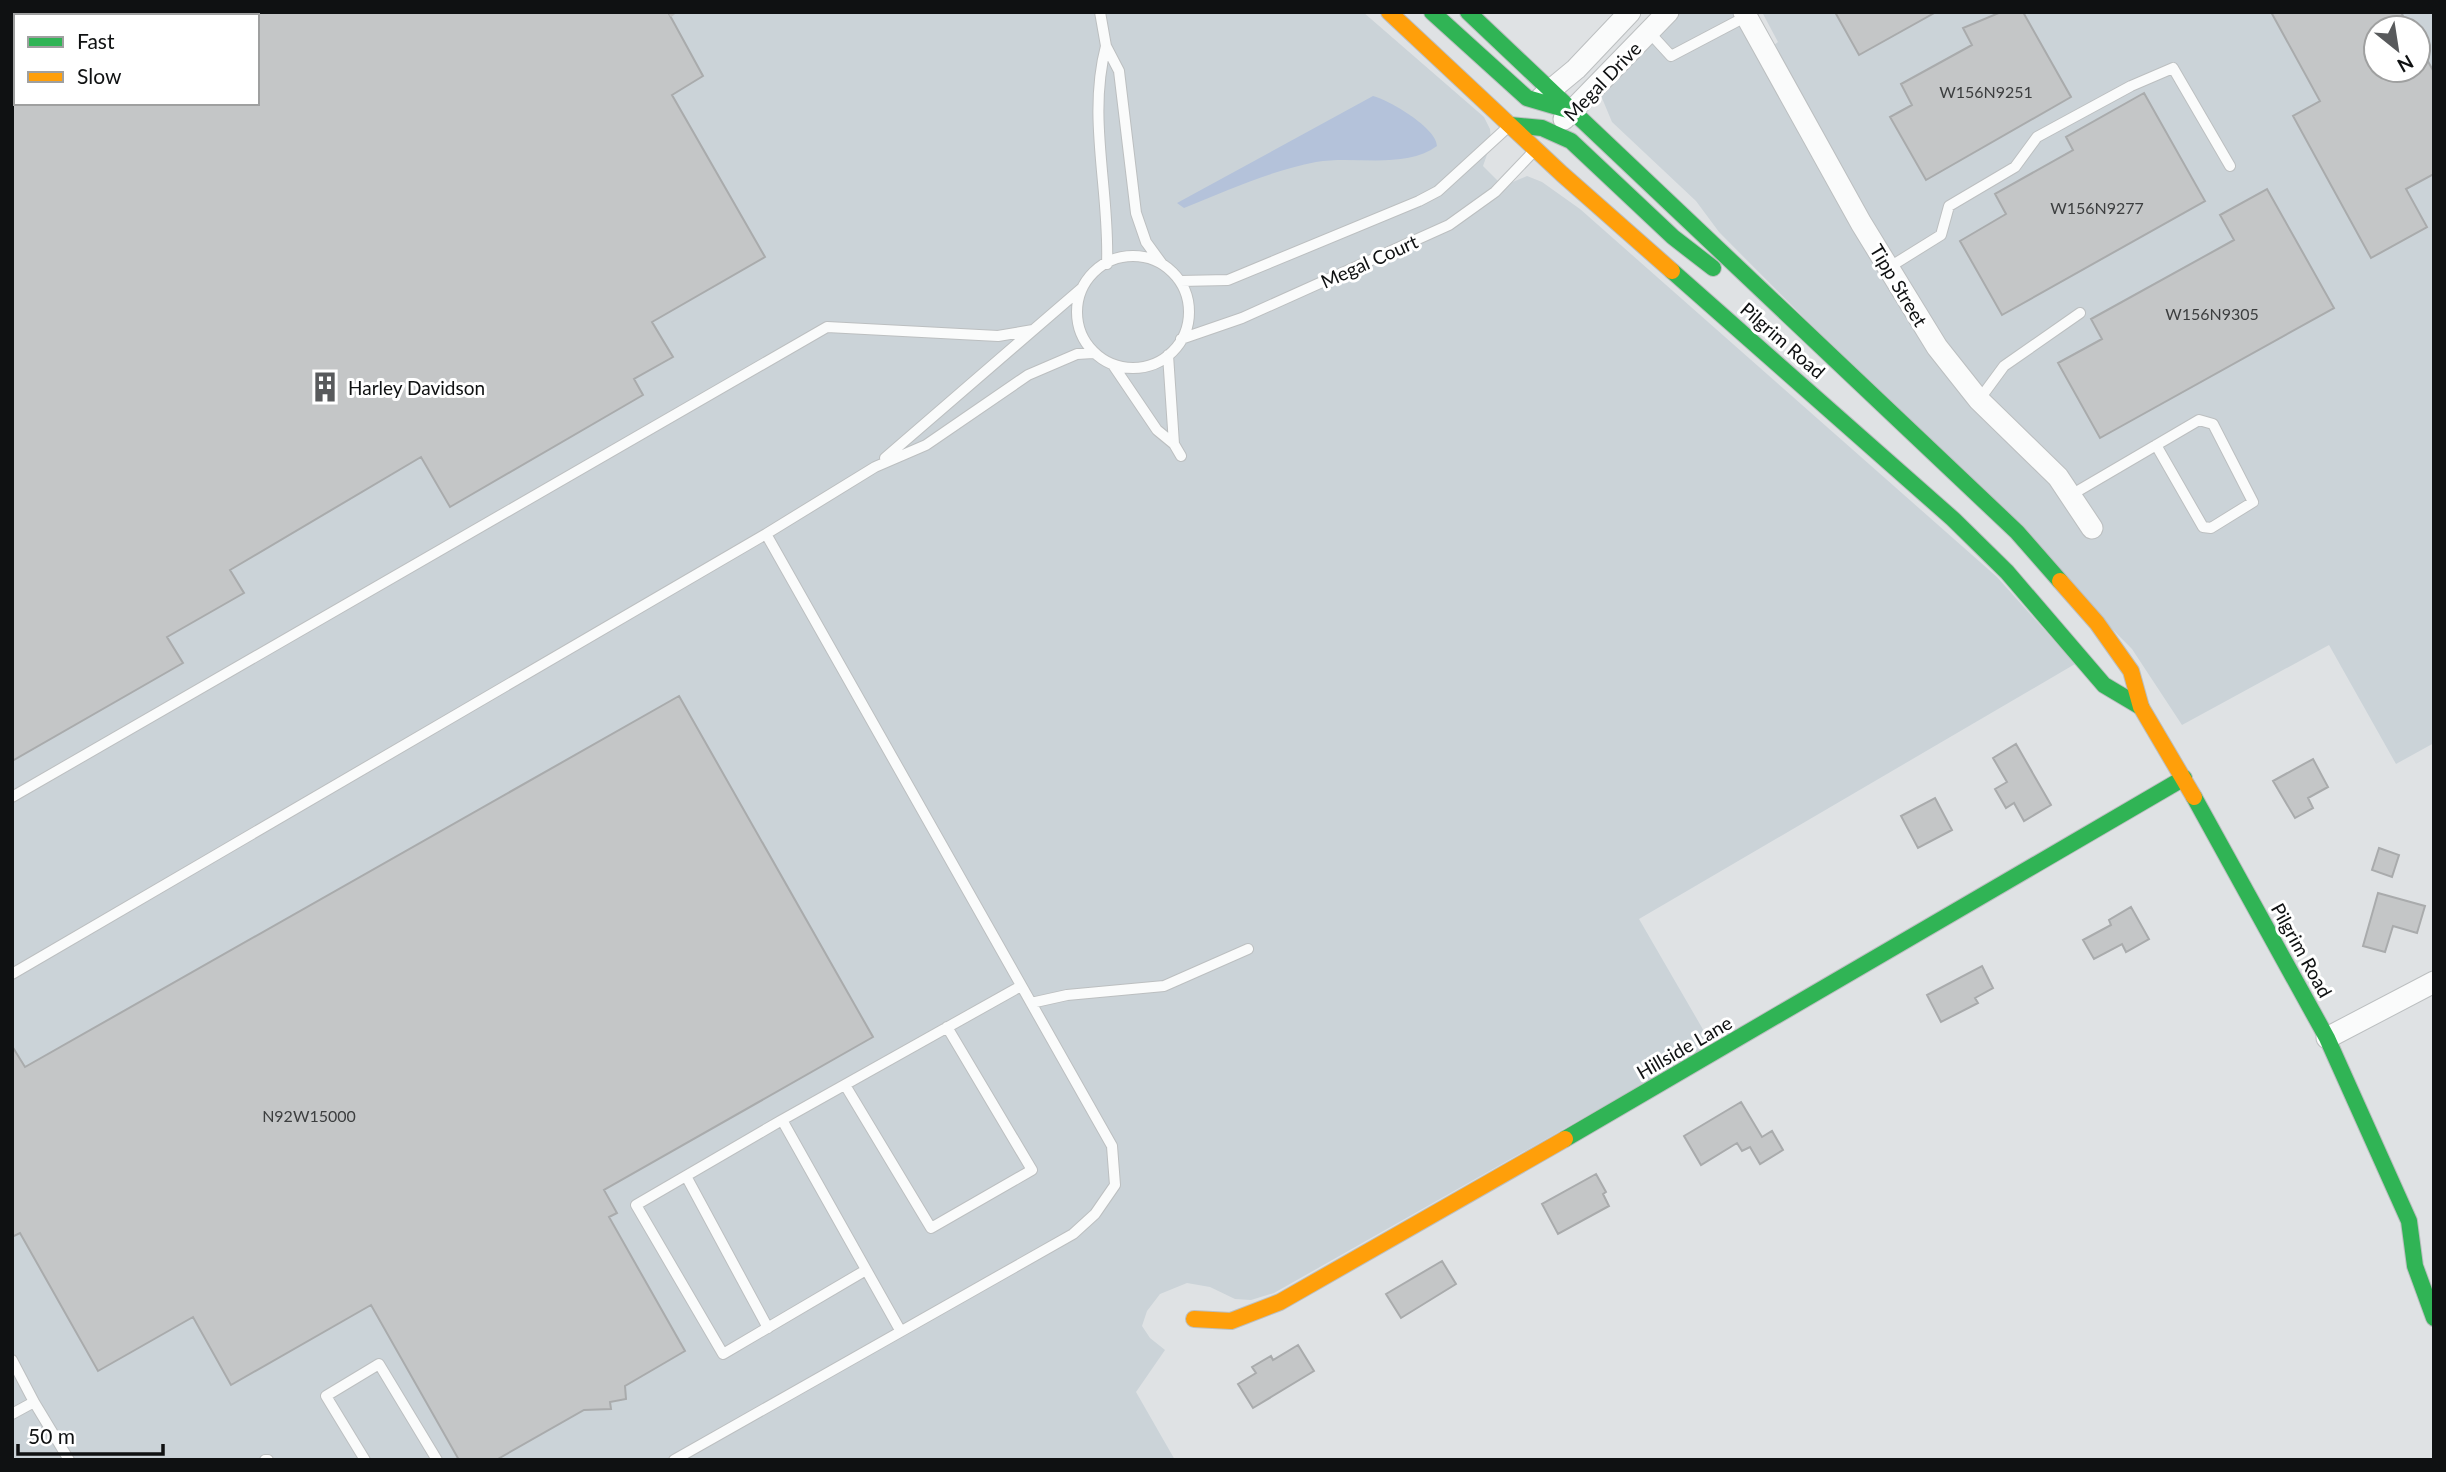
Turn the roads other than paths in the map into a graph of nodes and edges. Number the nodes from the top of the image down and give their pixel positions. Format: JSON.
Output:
{"nodes":[{"id":1,"x":1100,"y":12,"type":"edge"},
{"id":2,"x":1389,"y":12,"type":"edge"},
{"id":3,"x":1432,"y":12,"type":"edge"},
{"id":4,"x":1468,"y":12,"type":"edge"},
{"id":5,"x":1630,"y":12,"type":"edge"},
{"id":6,"x":1668,"y":12,"type":"edge"},
{"id":7,"x":1746,"y":14,"type":"edge"},
{"id":8,"x":1648,"y":32,"type":"junction"},
{"id":9,"x":1106,"y":46,"type":"junction"},
{"id":10,"x":1543,"y":96,"type":"junction"},
{"id":11,"x":1572,"y":111,"type":"junction"},
{"id":12,"x":1510,"y":125,"type":"junction"},
{"id":13,"x":1553,"y":131,"type":"junction"},
{"id":14,"x":1536,"y":149,"type":"junction"},
{"id":15,"x":2230,"y":166,"type":"dead end"},
{"id":16,"x":1107,"y":264,"type":"junction"},
{"id":17,"x":1163,"y":265,"type":"junction"},
{"id":18,"x":1888,"y":268,"type":"junction"},
{"id":19,"x":1180,"y":281,"type":"junction"},
{"id":20,"x":1082,"y":288,"type":"junction"},
{"id":21,"x":1766,"y":295,"type":"junction"},
{"id":22,"x":2080,"y":313,"type":"dead end"},
{"id":23,"x":1033,"y":330,"type":"junction"},
{"id":24,"x":1181,"y":339,"type":"junction"},
{"id":25,"x":1093,"y":353,"type":"junction"},
{"id":26,"x":1168,"y":355,"type":"junction"},
{"id":27,"x":1113,"y":365,"type":"junction"},
{"id":28,"x":1979,"y":400,"type":"junction"},
{"id":29,"x":1174,"y":444,"type":"junction"},
{"id":30,"x":2156,"y":445,"type":"junction"},
{"id":31,"x":1181,"y":456,"type":"dead end"},
{"id":32,"x":875,"y":467,"type":"junction"},
{"id":33,"x":2071,"y":495,"type":"junction"},
{"id":34,"x":2092,"y":528,"type":"dead end"},
{"id":35,"x":766,"y":534,"type":"junction"},
{"id":36,"x":2141,"y":707,"type":"junction"},
{"id":37,"x":2184,"y":778,"type":"junction"},
{"id":38,"x":12,"y":797,"type":"edge"},
{"id":39,"x":1248,"y":949,"type":"dead end"},
{"id":40,"x":12,"y":974,"type":"edge"},
{"id":41,"x":2434,"y":982,"type":"edge"},
{"id":42,"x":1021,"y":986,"type":"junction"},
{"id":43,"x":1031,"y":1003,"type":"junction"},
{"id":44,"x":947,"y":1027,"type":"junction"},
{"id":45,"x":2327,"y":1038,"type":"junction"},
{"id":46,"x":845,"y":1085,"type":"junction"},
{"id":47,"x":782,"y":1120,"type":"junction"},
{"id":48,"x":687,"y":1175,"type":"junction"},
{"id":49,"x":2409,"y":1221,"type":"junction"},
{"id":50,"x":2426,"y":1238,"type":"dead end"},
{"id":51,"x":866,"y":1270,"type":"junction"},
{"id":52,"x":2434,"y":1318,"type":"edge"},
{"id":53,"x":1194,"y":1319,"type":"dead end"},
{"id":54,"x":768,"y":1328,"type":"junction"},
{"id":55,"x":900,"y":1330,"type":"junction"},
{"id":56,"x":12,"y":1360,"type":"edge"},
{"id":57,"x":34,"y":1402,"type":"junction"},
{"id":58,"x":12,"y":1414,"type":"edge"},
{"id":59,"x":69,"y":1460,"type":"edge"},
{"id":60,"x":365,"y":1460,"type":"edge"},
{"id":61,"x":437,"y":1460,"type":"edge"},
{"id":62,"x":674,"y":1460,"type":"edge"}],
"edges":[{"from":1,"to":9,"type":"lane"},
{"from":2,"to":12,"type":"street","name":"Pilgrim Road"},
{"from":3,"to":10,"type":"street"},
{"from":4,"to":10,"type":"street"},
{"from":5,"to":10,"type":"street","name":"Megal Drive"},
{"from":6,"to":8,"type":"street","name":"Megal Drive"},
{"from":7,"to":8,"type":"lane"},
{"from":7,"to":18,"type":"street","name":"Tipp Street"},
{"from":8,"to":11,"type":"street","name":"Megal Drive"},
{"from":9,"to":16,"type":"lane"},
{"from":9,"to":17,"type":"lane"},
{"from":10,"to":11,"type":"street"},
{"from":10,"to":12,"type":"street","name":"Megal Drive"},
{"from":11,"to":13,"type":"street","name":"Megal Drive"},
{"from":11,"to":21,"type":"street","name":"Pilgrim Road"},
{"from":12,"to":13,"type":"street"},
{"from":12,"to":14,"type":"street","name":"Pilgrim Road"},
{"from":12,"to":19,"type":"lane","name":"Megal Court"},
{"from":13,"to":14,"type":"street","name":"Megal Drive"},
{"from":13,"to":21,"type":"street"},
{"from":14,"to":24,"type":"lane","name":"Megal Court"},
{"from":14,"to":36,"type":"street","name":"Pilgrim Road"},
{"from":15,"to":18,"type":"lane"},
{"from":16,"to":17,"type":"lane"},
{"from":16,"to":20,"type":"lane"},
{"from":17,"to":19,"type":"lane"},
{"from":18,"to":28,"type":"street","name":"Tipp Street"},
{"from":19,"to":24,"type":"lane"},
{"from":20,"to":23,"type":"lane"},
{"from":20,"to":25,"type":"lane"},
{"from":21,"to":36,"type":"street","name":"Pilgrim Road"},
{"from":22,"to":28,"type":"lane"},
{"from":23,"to":32,"type":"lane"},
{"from":23,"to":38,"type":"lane"},
{"from":24,"to":26,"type":"lane"},
{"from":25,"to":27,"type":"lane"},
{"from":25,"to":32,"type":"lane"},
{"from":26,"to":27,"type":"lane"},
{"from":26,"to":29,"type":"lane"},
{"from":27,"to":29,"type":"lane"},
{"from":28,"to":33,"type":"street","name":"Tipp Street"},
{"from":29,"to":31,"type":"lane"},
{"from":30,"to":30,"type":"lane"},
{"from":30,"to":33,"type":"lane"},
{"from":32,"to":35,"type":"lane"},
{"from":33,"to":34,"type":"street","name":"Tipp Street"},
{"from":35,"to":40,"type":"lane"},
{"from":35,"to":42,"type":"lane"},
{"from":36,"to":37,"type":"street","name":"Pilgrim Road"},
{"from":37,"to":45,"type":"street","name":"Pilgrim Road"},
{"from":37,"to":53,"type":"street","name":"Hillside Lane"},
{"from":39,"to":43,"type":"lane"},
{"from":41,"to":45,"type":"street"},
{"from":42,"to":43,"type":"lane"},
{"from":42,"to":44,"type":"lane"},
{"from":43,"to":55,"type":"lane"},
{"from":44,"to":46,"type":"lane"},
{"from":44,"to":46,"type":"lane"},
{"from":45,"to":49,"type":"street","name":"Pilgrim Road"},
{"from":46,"to":47,"type":"lane"},
{"from":47,"to":48,"type":"lane"},
{"from":47,"to":51,"type":"lane"},
{"from":48,"to":54,"type":"lane"},
{"from":48,"to":54,"type":"lane"},
{"from":49,"to":50,"type":"street","name":"Pilgrim Road"},
{"from":49,"to":52,"type":"street","name":"Pilgrim Road"},
{"from":51,"to":54,"type":"lane"},
{"from":51,"to":55,"type":"lane"},
{"from":55,"to":62,"type":"lane"},
{"from":56,"to":57,"type":"lane"},
{"from":57,"to":58,"type":"lane"},
{"from":57,"to":59,"type":"lane"},
{"from":60,"to":61,"type":"lane"}]}
